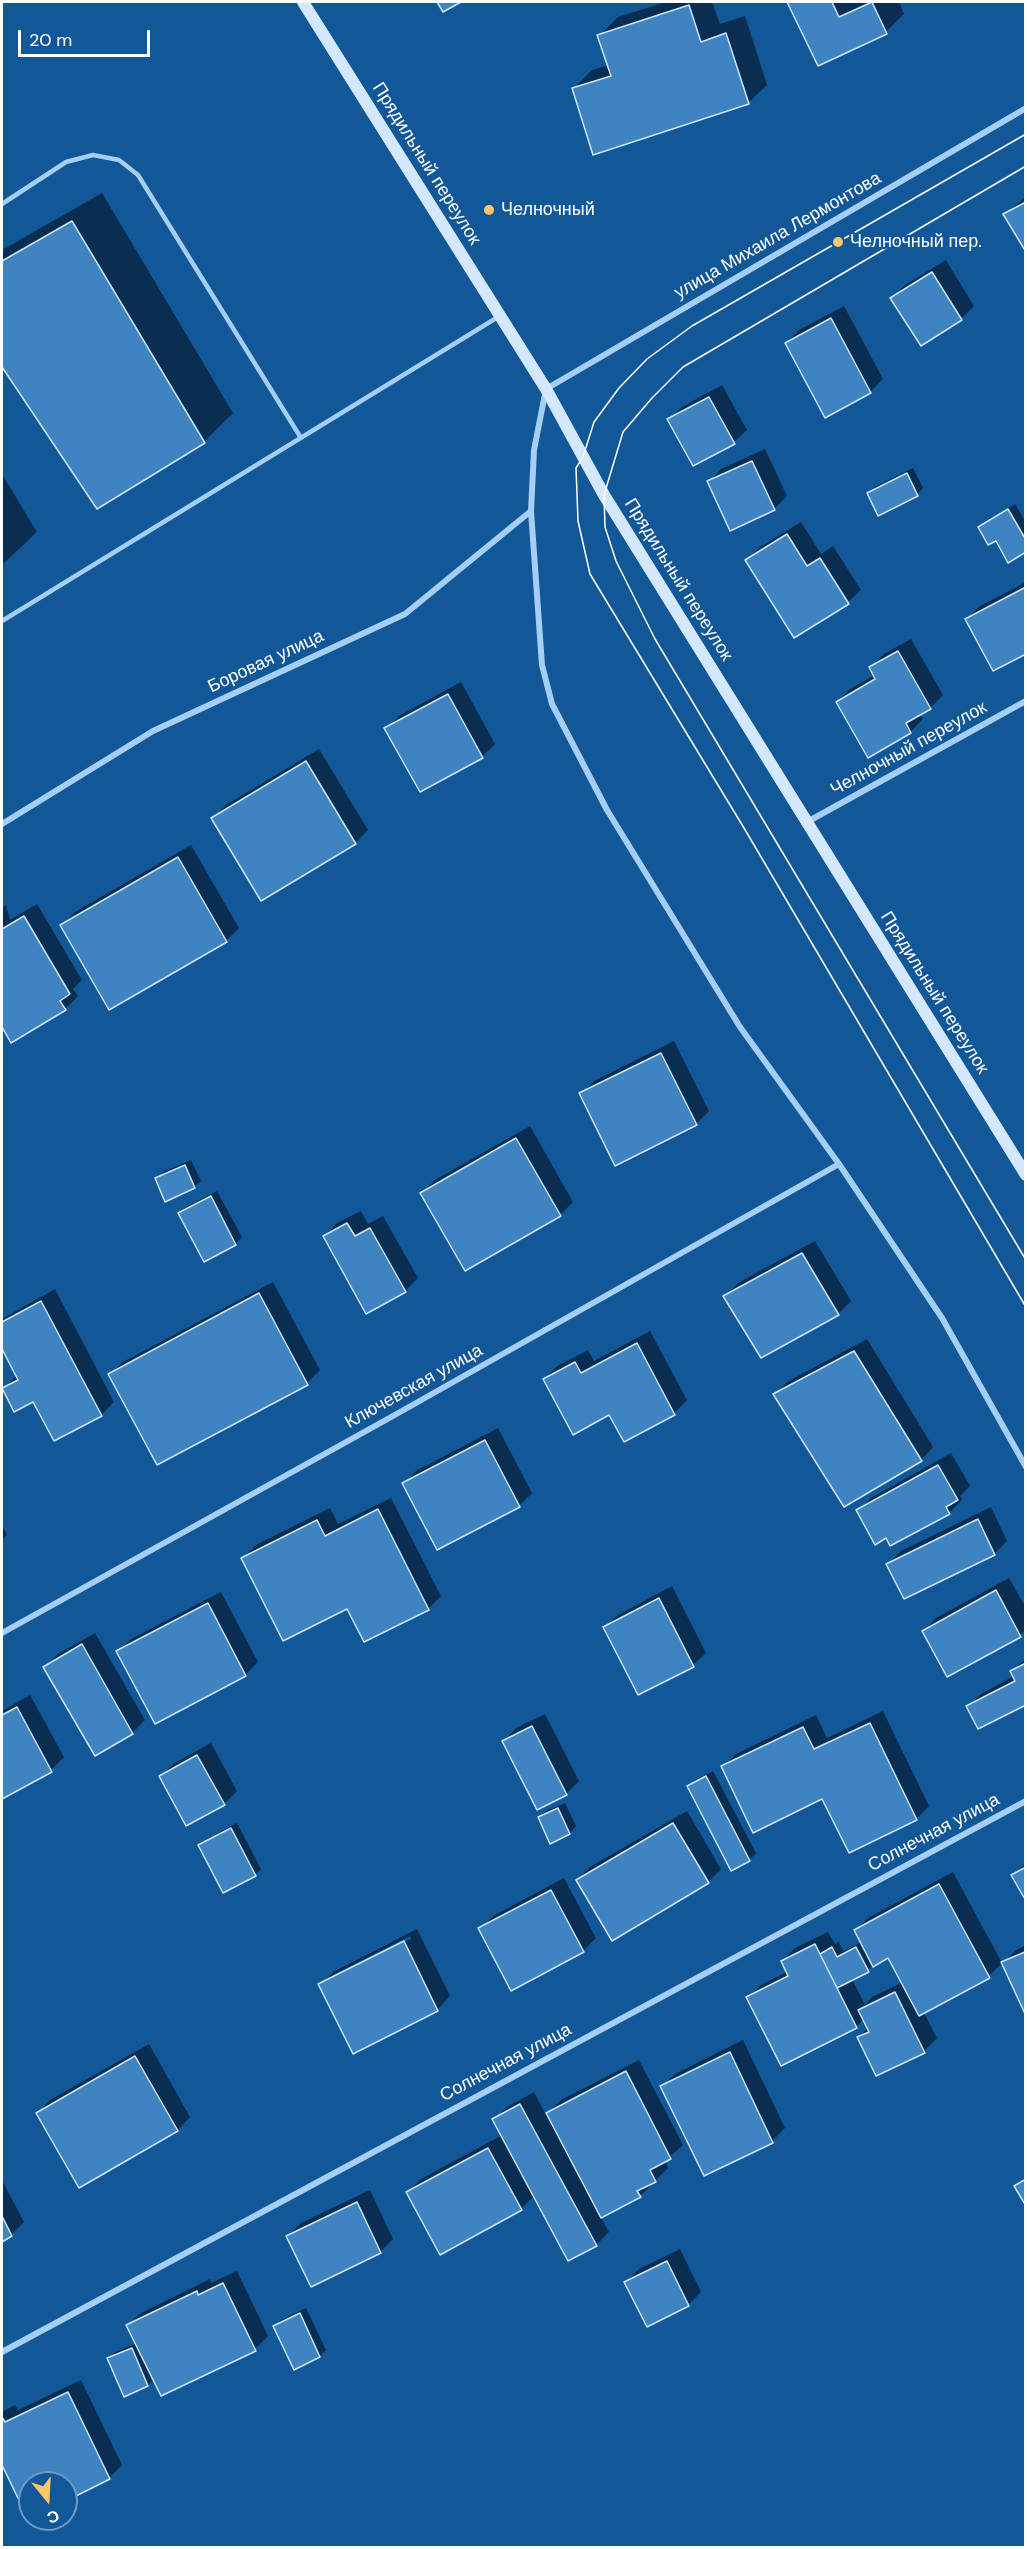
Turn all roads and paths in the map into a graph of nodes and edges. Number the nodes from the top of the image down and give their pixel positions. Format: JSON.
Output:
{"nodes":[{"id":1,"x":303,"y":2,"type":"edge"},
{"id":2,"x":1026,"y":108,"type":"edge"},
{"id":3,"x":2,"y":204,"type":"edge"},
{"id":4,"x":501,"y":316,"type":"junction"},
{"id":5,"x":546,"y":389,"type":"junction"},
{"id":6,"x":302,"y":438,"type":"junction"},
{"id":7,"x":531,"y":511,"type":"junction"},
{"id":8,"x":2,"y":621,"type":"edge"},
{"id":9,"x":1026,"y":701,"type":"edge"},
{"id":10,"x":807,"y":822,"type":"junction"},
{"id":11,"x":2,"y":824,"type":"edge"},
{"id":12,"x":839,"y":1164,"type":"junction"},
{"id":13,"x":1026,"y":1175,"type":"edge"},
{"id":14,"x":1026,"y":1467,"type":"edge"},
{"id":15,"x":2,"y":1633,"type":"edge"},
{"id":16,"x":1026,"y":1801,"type":"edge"},
{"id":17,"x":2,"y":2352,"type":"edge"}],
"edges":[{"from":1,"to":4,"type":"street","name":"Прядильный переулок"},
{"from":2,"to":5,"type":"street","name":"улица Михаила Лермонтова"},
{"from":3,"to":6,"type":"lane"},
{"from":4,"to":5,"type":"street","name":"Прядильный переулок"},
{"from":4,"to":6,"type":"lane"},
{"from":5,"to":7,"type":"street"},
{"from":5,"to":10,"type":"street","name":"Прядильный переулок"},
{"from":6,"to":8,"type":"lane"},
{"from":7,"to":11,"type":"street","name":"Боровая улица"},
{"from":7,"to":12,"type":"street"},
{"from":9,"to":10,"type":"street","name":"Челночный переулок"},
{"from":10,"to":13,"type":"street","name":"Прядильный переулок"},
{"from":12,"to":14,"type":"street"},
{"from":12,"to":15,"type":"street","name":"Ключевская улица"},
{"from":16,"to":17,"type":"street","name":"Солнечная улица"}]}
